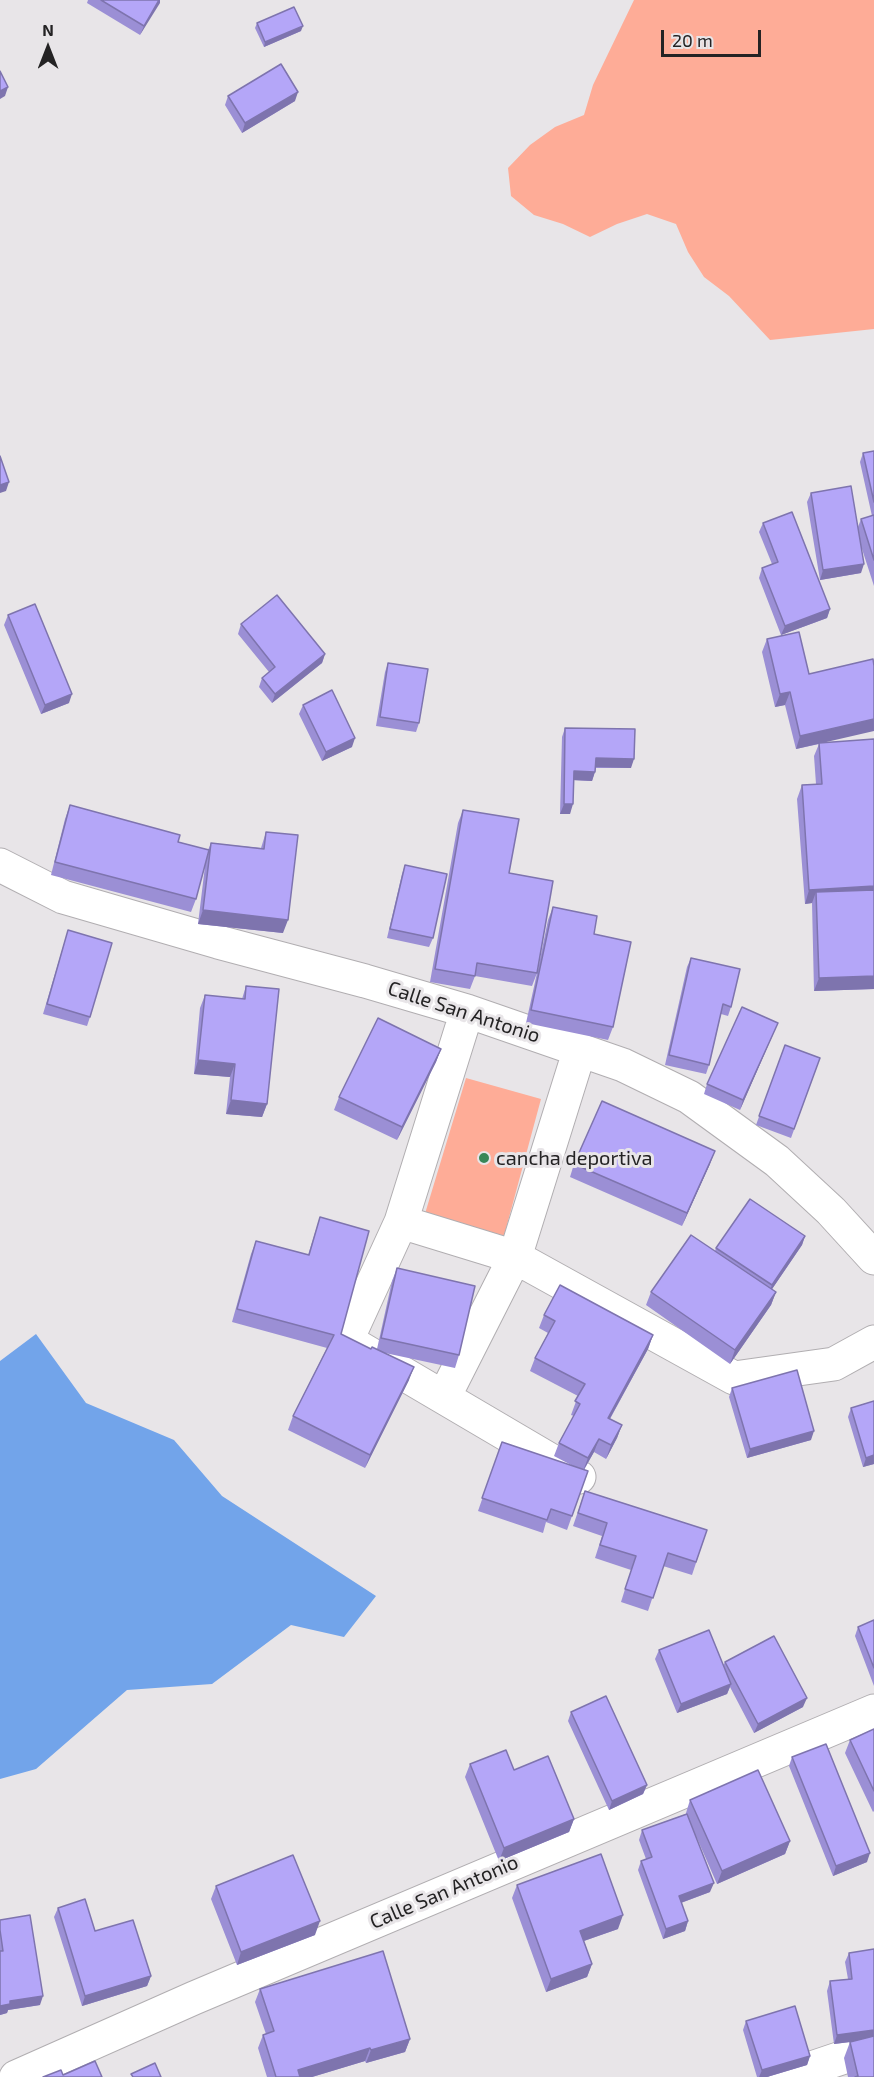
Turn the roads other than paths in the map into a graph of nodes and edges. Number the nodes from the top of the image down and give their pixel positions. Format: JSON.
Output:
{"nodes":[{"id":1,"x":0,"y":865,"type":"edge"},
{"id":2,"x":467,"y":1011,"type":"junction"},
{"id":3,"x":580,"y":1049,"type":"junction"},
{"id":4,"x":401,"y":1222,"type":"junction"},
{"id":5,"x":515,"y":1257,"type":"junction"},
{"id":6,"x":874,"y":1258,"type":"edge"},
{"id":7,"x":874,"y":1342,"type":"edge"},
{"id":8,"x":444,"y":1397,"type":"junction"},
{"id":9,"x":579,"y":1477,"type":"edge"},
{"id":10,"x":874,"y":1711,"type":"edge"},
{"id":11,"x":874,"y":2047,"type":"edge"},
{"id":12,"x":16,"y":2077,"type":"edge"},
{"id":13,"x":784,"y":2077,"type":"edge"}],
"edges":[{"from":1,"to":2,"type":"street","name":"Calle San Antonio"},
{"from":2,"to":3,"type":"street","name":"Calle San Antonio"},
{"from":2,"to":4,"type":"street"},
{"from":3,"to":5,"type":"street"},
{"from":3,"to":6,"type":"street","name":"Calle San Antonio"},
{"from":4,"to":5,"type":"street"},
{"from":4,"to":8,"type":"street"},
{"from":5,"to":7,"type":"street"},
{"from":5,"to":8,"type":"street"},
{"from":8,"to":9,"type":"street"},
{"from":10,"to":12,"type":"street","name":"Calle San Antonio"},
{"from":11,"to":13,"type":"street"}]}
